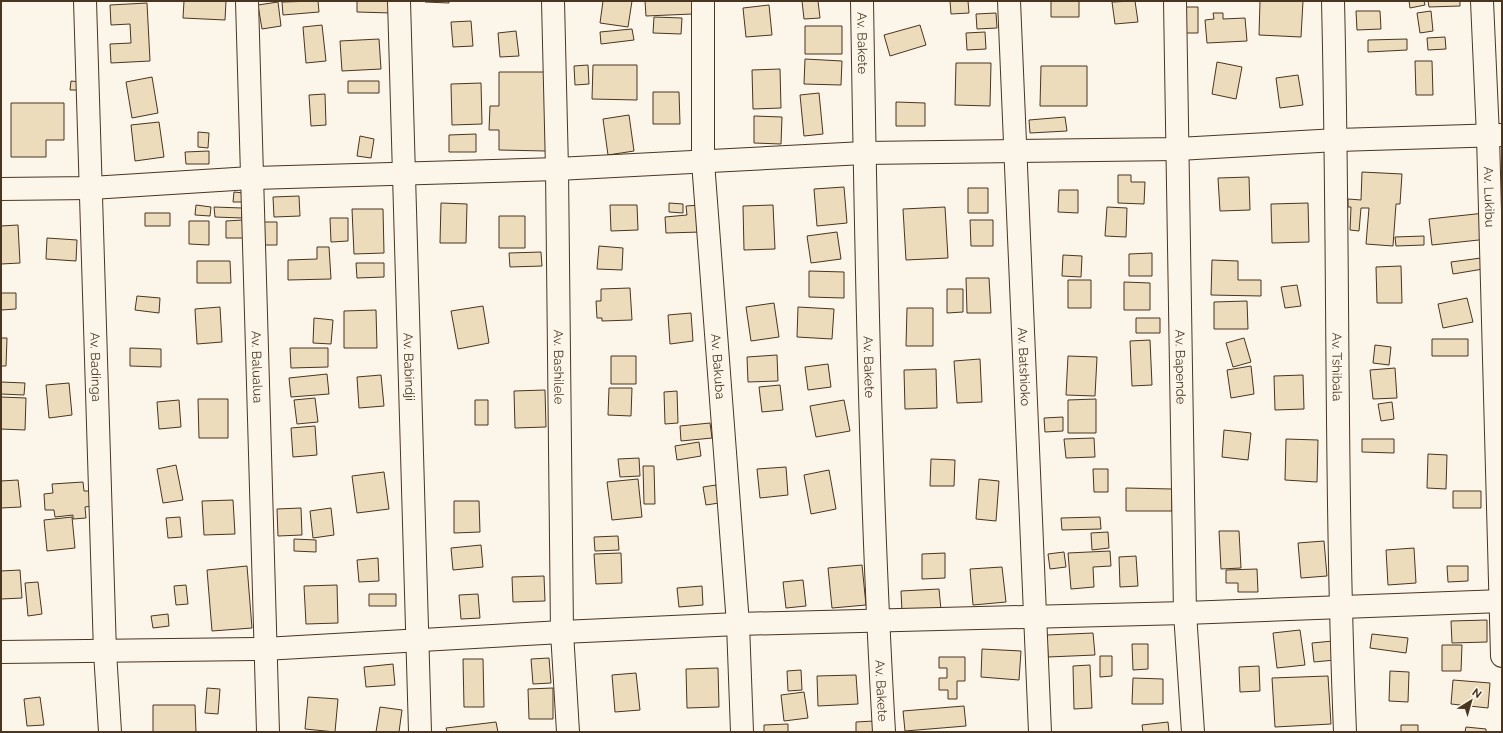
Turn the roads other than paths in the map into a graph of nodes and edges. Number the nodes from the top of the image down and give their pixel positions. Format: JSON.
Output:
{"nodes":[{"id":1,"x":85,"y":1,"type":"edge"},
{"id":2,"x":247,"y":1,"type":"edge"},
{"id":3,"x":399,"y":1,"type":"edge"},
{"id":4,"x":552,"y":1,"type":"edge"},
{"id":5,"x":703,"y":1,"type":"edge"},
{"id":6,"x":862,"y":1,"type":"edge"},
{"id":7,"x":1009,"y":1,"type":"edge"},
{"id":8,"x":1175,"y":1,"type":"edge"},
{"id":9,"x":1333,"y":1,"type":"edge"},
{"id":10,"x":1482,"y":1,"type":"edge"},
{"id":11,"x":1495,"y":135,"type":"edge"},
{"id":12,"x":1336,"y":140,"type":"junction"},
{"id":13,"x":1178,"y":149,"type":"junction"},
{"id":14,"x":1015,"y":152,"type":"junction"},
{"id":15,"x":864,"y":153,"type":"junction"},
{"id":16,"x":703,"y":162,"type":"junction"},
{"id":17,"x":557,"y":169,"type":"junction"},
{"id":18,"x":404,"y":174,"type":"junction"},
{"id":19,"x":252,"y":178,"type":"junction"},
{"id":20,"x":91,"y":188,"type":"junction"},
{"id":21,"x":1,"y":189,"type":"edge"},
{"id":22,"x":1501,"y":601,"type":"edge"},
{"id":23,"x":1340,"y":606,"type":"junction"},
{"id":24,"x":1185,"y":613,"type":"junction"},
{"id":25,"x":1034,"y":616,"type":"junction"},
{"id":26,"x":878,"y":621,"type":"junction"},
{"id":27,"x":738,"y":624,"type":"junction"},
{"id":28,"x":562,"y":632,"type":"junction"},
{"id":29,"x":416,"y":640,"type":"junction"},
{"id":30,"x":264,"y":649,"type":"junction"},
{"id":31,"x":1,"y":652,"type":"edge"},
{"id":32,"x":104,"y":652,"type":"junction"},
{"id":33,"x":1502,"y":656,"type":"edge"},
{"id":34,"x":110,"y":732,"type":"edge"},
{"id":35,"x":268,"y":732,"type":"edge"},
{"id":36,"x":420,"y":732,"type":"edge"},
{"id":37,"x":568,"y":732,"type":"edge"},
{"id":38,"x":742,"y":732,"type":"edge"},
{"id":39,"x":884,"y":732,"type":"edge"},
{"id":40,"x":1040,"y":732,"type":"edge"},
{"id":41,"x":1193,"y":732,"type":"edge"},
{"id":42,"x":1344,"y":732,"type":"edge"}],
"edges":[{"from":1,"to":20,"type":"street","name":"Av. Badinga"},
{"from":2,"to":19,"type":"street","name":"Av. Balualua"},
{"from":3,"to":18,"type":"street","name":"Av. Babindji"},
{"from":4,"to":17,"type":"street","name":"Av. Bashilele"},
{"from":5,"to":16,"type":"street","name":"Av. Bakuba"},
{"from":6,"to":15,"type":"street","name":"Av. Bakete"},
{"from":7,"to":14,"type":"street","name":"Av. Batshioko"},
{"from":8,"to":13,"type":"street","name":"Av. Bapende"},
{"from":9,"to":12,"type":"street","name":"Av. Tshibala"},
{"from":10,"to":11,"type":"street","name":"Av. Lukibu"},
{"from":11,"to":12,"type":"street"},
{"from":11,"to":22,"type":"street","name":"Av. Lukibu"},
{"from":12,"to":13,"type":"street"},
{"from":12,"to":23,"type":"street","name":"Av. Tshibala"},
{"from":13,"to":14,"type":"street"},
{"from":13,"to":24,"type":"street","name":"Av. Bapende"},
{"from":14,"to":15,"type":"street"},
{"from":14,"to":25,"type":"street","name":"Av. Batshioko"},
{"from":15,"to":16,"type":"street"},
{"from":15,"to":26,"type":"street","name":"Av. Bakete"},
{"from":16,"to":17,"type":"street"},
{"from":16,"to":27,"type":"street","name":"Av. Bakuba"},
{"from":17,"to":18,"type":"street"},
{"from":17,"to":28,"type":"street","name":"Av. Bashilele"},
{"from":18,"to":19,"type":"street"},
{"from":18,"to":29,"type":"street","name":"Av. Babindji"},
{"from":19,"to":20,"type":"street"},
{"from":19,"to":30,"type":"street","name":"Av. Balualua"},
{"from":20,"to":21,"type":"street"},
{"from":20,"to":32,"type":"street","name":"Av. Badinga"},
{"from":22,"to":23,"type":"street"},
{"from":22,"to":33,"type":"street","name":"Av. Lukibu"},
{"from":23,"to":24,"type":"street"},
{"from":23,"to":42,"type":"street","name":"Av. Tshibala"},
{"from":24,"to":25,"type":"street"},
{"from":24,"to":41,"type":"street","name":"Av. Bapende"},
{"from":25,"to":26,"type":"street"},
{"from":25,"to":40,"type":"street","name":"Av. Batshioko"},
{"from":26,"to":27,"type":"street"},
{"from":26,"to":39,"type":"street","name":"Av. Bakete"},
{"from":27,"to":28,"type":"street"},
{"from":27,"to":38,"type":"street","name":"Av. Bakuba"},
{"from":28,"to":29,"type":"street"},
{"from":28,"to":37,"type":"street","name":"Av. Bashilele"},
{"from":29,"to":30,"type":"street"},
{"from":29,"to":36,"type":"street","name":"Av. Babindji"},
{"from":30,"to":32,"type":"street"},
{"from":30,"to":35,"type":"street","name":"Av. Balualua"},
{"from":31,"to":32,"type":"street"},
{"from":32,"to":34,"type":"street","name":"Av. Badinga"}]}
